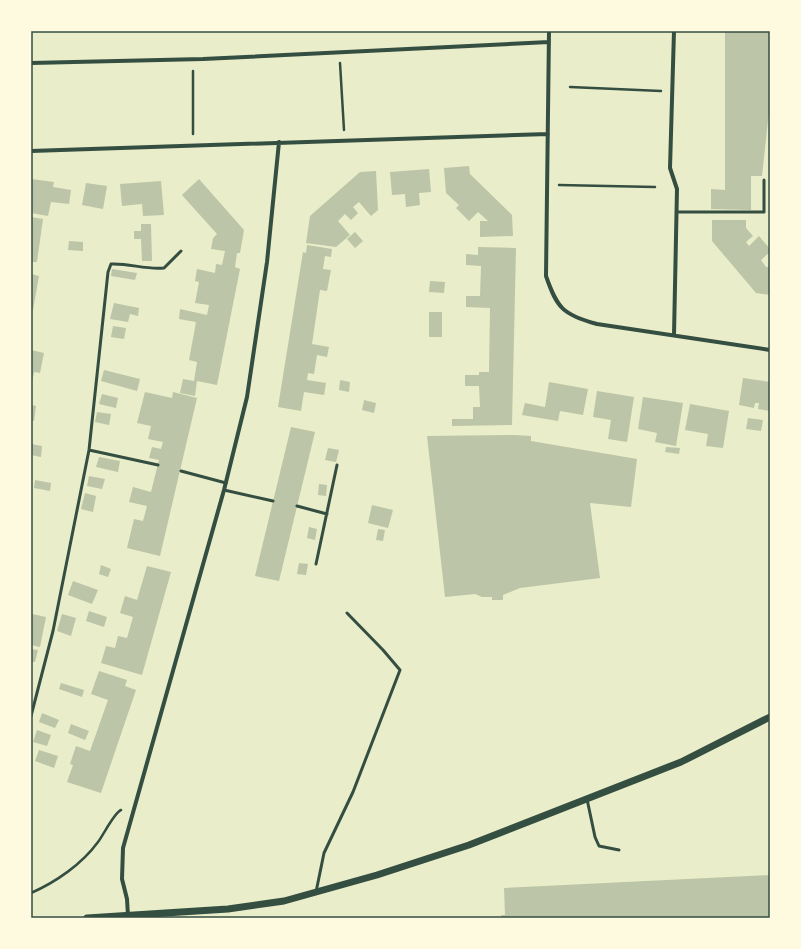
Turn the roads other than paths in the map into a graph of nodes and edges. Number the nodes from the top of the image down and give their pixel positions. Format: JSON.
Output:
{"nodes":[{"id":1,"x":549,"y":31,"type":"edge"},
{"id":2,"x":674,"y":31,"type":"edge"},
{"id":3,"x":549,"y":42,"type":"junction"},
{"id":4,"x":31,"y":63,"type":"edge"},
{"id":5,"x":548,"y":134,"type":"junction"},
{"id":6,"x":279,"y":142,"type":"junction"},
{"id":7,"x":31,"y":151,"type":"edge"},
{"id":8,"x":764,"y":180,"type":"dead end"},
{"id":9,"x":677,"y":212,"type":"junction"},
{"id":10,"x":181,"y":251,"type":"dead end"},
{"id":11,"x":674,"y":335,"type":"junction"},
{"id":12,"x":770,"y":350,"type":"edge"},
{"id":13,"x":89,"y":450,"type":"junction"},
{"id":14,"x":158,"y":464,"type":"dead end"},
{"id":15,"x":338,"y":465,"type":"dead end"},
{"id":16,"x":181,"y":471,"type":"dead end"},
{"id":17,"x":226,"y":483,"type":"junction"},
{"id":18,"x":224,"y":490,"type":"junction"},
{"id":19,"x":273,"y":501,"type":"dead end"},
{"id":20,"x":297,"y":506,"type":"dead end"},
{"id":21,"x":328,"y":514,"type":"junction"},
{"id":22,"x":316,"y":564,"type":"dead end"},
{"id":23,"x":347,"y":613,"type":"dead end"},
{"id":24,"x":31,"y":716,"type":"edge"},
{"id":25,"x":770,"y":717,"type":"edge"},
{"id":26,"x":587,"y":799,"type":"junction"},
{"id":27,"x":619,"y":850,"type":"dead end"},
{"id":28,"x":316,"y":892,"type":"junction"},
{"id":29,"x":128,"y":916,"type":"junction"},
{"id":30,"x":87,"y":918,"type":"edge"}],
"edges":[{"from":1,"to":3,"type":"street"},
{"from":2,"to":9,"type":"street"},
{"from":3,"to":4,"type":"street"},
{"from":3,"to":5,"type":"street"},
{"from":5,"to":6,"type":"street"},
{"from":5,"to":11,"type":"street"},
{"from":6,"to":7,"type":"street"},
{"from":6,"to":17,"type":"street"},
{"from":8,"to":9,"type":"lane"},
{"from":9,"to":11,"type":"street"},
{"from":10,"to":13,"type":"lane"},
{"from":11,"to":12,"type":"street"},
{"from":13,"to":14,"type":"lane"},
{"from":13,"to":24,"type":"lane"},
{"from":15,"to":21,"type":"lane"},
{"from":16,"to":17,"type":"lane"},
{"from":17,"to":18,"type":"street"},
{"from":18,"to":19,"type":"lane"},
{"from":18,"to":29,"type":"street"},
{"from":20,"to":21,"type":"lane"},
{"from":21,"to":22,"type":"lane"},
{"from":23,"to":28,"type":"lane"},
{"from":25,"to":26,"type":"street"},
{"from":26,"to":27,"type":"lane"},
{"from":26,"to":28,"type":"street"},
{"from":28,"to":29,"type":"street"},
{"from":29,"to":30,"type":"street"}]}
